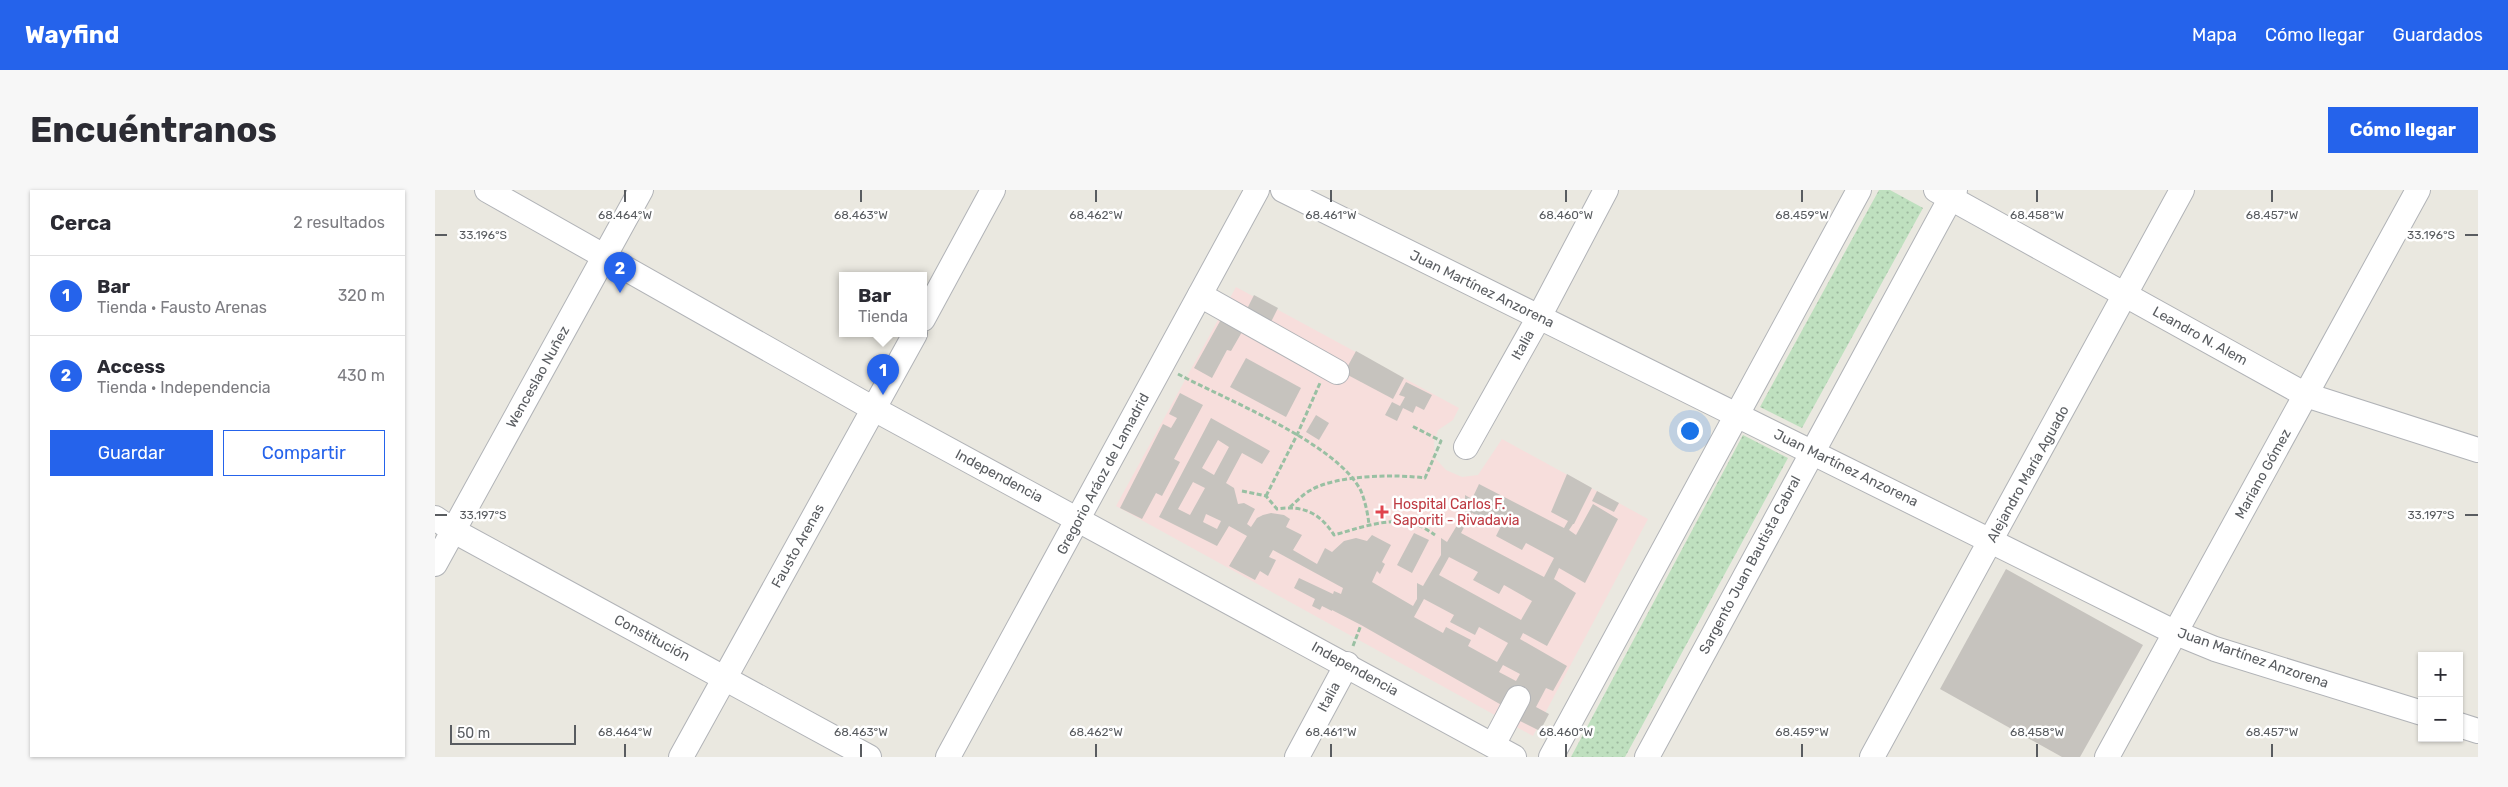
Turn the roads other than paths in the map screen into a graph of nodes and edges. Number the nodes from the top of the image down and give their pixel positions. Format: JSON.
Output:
{"nodes":[{"id":1,"x":487,"y":190,"type":"edge"},
{"id":2,"x":641,"y":190,"type":"edge"},
{"id":3,"x":993,"y":190,"type":"edge"},
{"id":4,"x":1257,"y":190,"type":"edge"},
{"id":5,"x":1283,"y":190,"type":"edge"},
{"id":6,"x":1606,"y":190,"type":"edge"},
{"id":7,"x":1859,"y":190,"type":"edge"},
{"id":8,"x":2182,"y":190,"type":"edge"},
{"id":9,"x":2418,"y":190,"type":"edge"},
{"id":10,"x":1947,"y":193,"type":"edge"},
{"id":11,"x":604,"y":255,"type":"junction"},
{"id":12,"x":1200,"y":295,"type":"junction"},
{"id":13,"x":2125,"y":295,"type":"junction"},
{"id":14,"x":927,"y":312,"type":"edge"},
{"id":15,"x":1539,"y":317,"type":"junction"},
{"id":16,"x":913,"y":337,"type":"edge"},
{"id":17,"x":1332,"y":369,"type":"road end"},
{"id":18,"x":2305,"y":395,"type":"junction"},
{"id":19,"x":874,"y":409,"type":"junction"},
{"id":20,"x":1738,"y":415,"type":"junction"},
{"id":21,"x":1466,"y":447,"type":"dead end"},
{"id":22,"x":2478,"y":450,"type":"edge"},
{"id":23,"x":1811,"y":451,"type":"junction"},
{"id":24,"x":1079,"y":518,"type":"junction"},
{"id":25,"x":445,"y":524,"type":"edge"},
{"id":26,"x":1992,"y":541,"type":"junction"},
{"id":27,"x":435,"y":564,"type":"edge"},
{"id":28,"x":2176,"y":633,"type":"junction"},
{"id":29,"x":1347,"y":664,"type":"junction"},
{"id":30,"x":725,"y":677,"type":"junction"},
{"id":31,"x":1518,"y":698,"type":"dead end"},
{"id":32,"x":2418,"y":712,"type":"edge"},
{"id":33,"x":2463,"y":726,"type":"edge"},
{"id":34,"x":2478,"y":731,"type":"edge"},
{"id":35,"x":1493,"y":745,"type":"junction"},
{"id":36,"x":681,"y":757,"type":"edge"},
{"id":37,"x":869,"y":757,"type":"edge"},
{"id":38,"x":948,"y":757,"type":"edge"},
{"id":39,"x":1297,"y":757,"type":"edge"},
{"id":40,"x":1514,"y":757,"type":"edge"},
{"id":41,"x":1551,"y":757,"type":"edge"},
{"id":42,"x":1647,"y":757,"type":"edge"},
{"id":43,"x":1872,"y":757,"type":"edge"},
{"id":44,"x":2107,"y":757,"type":"edge"}],
"edges":[{"from":1,"to":11,"type":"street","name":"Independencia"},
{"from":2,"to":11,"type":"street","name":"Wenceslao Nuñez"},
{"from":3,"to":14,"type":"street"},
{"from":4,"to":12,"type":"street","name":"Gregorio Aráoz de Lamadrid"},
{"from":5,"to":15,"type":"street","name":"Juan Martínez Anzorena"},
{"from":6,"to":15,"type":"street","name":"Italia"},
{"from":7,"to":20,"type":"street"},
{"from":8,"to":13,"type":"street","name":"Alejandro María Aguado"},
{"from":9,"to":18,"type":"street","name":"Mariano Gómez"},
{"from":10,"to":13,"type":"street","name":"Leandro N. Alem"},
{"from":10,"to":23,"type":"street","name":"Sargento Juan Bautista Cabral"},
{"from":11,"to":19,"type":"street","name":"Independencia"},
{"from":11,"to":25,"type":"street","name":"Wenceslao Nuñez"},
{"from":12,"to":17,"type":"street"},
{"from":12,"to":24,"type":"street","name":"Gregorio Aráoz de Lamadrid"},
{"from":13,"to":18,"type":"street","name":"Leandro N. Alem"},
{"from":13,"to":26,"type":"street","name":"Alejandro María Aguado"},
{"from":15,"to":20,"type":"street","name":"Juan Martínez Anzorena"},
{"from":15,"to":21,"type":"street","name":"Italia"},
{"from":16,"to":19,"type":"street","name":"Fausto Arenas"},
{"from":18,"to":22,"type":"street","name":"Leandro N. Alem"},
{"from":18,"to":28,"type":"street","name":"Mariano Gómez"},
{"from":19,"to":24,"type":"street","name":"Independencia"},
{"from":19,"to":30,"type":"street","name":"Fausto Arenas"},
{"from":20,"to":23,"type":"street","name":"Juan Martínez Anzorena"},
{"from":20,"to":41,"type":"street"},
{"from":23,"to":26,"type":"street","name":"Juan Martínez Anzorena"},
{"from":23,"to":42,"type":"street","name":"Sargento Juan Bautista Cabral"},
{"from":24,"to":29,"type":"street","name":"Independencia"},
{"from":24,"to":38,"type":"street","name":"Gregorio Aráoz de Lamadrid"},
{"from":25,"to":27,"type":"street","name":"Wenceslao Nuñez"},
{"from":25,"to":30,"type":"street","name":"Constitución"},
{"from":26,"to":28,"type":"street","name":"Juan Martínez Anzorena"},
{"from":26,"to":43,"type":"street","name":"Alejandro María Aguado"},
{"from":28,"to":32,"type":"street","name":"Juan Martínez Anzorena"},
{"from":28,"to":44,"type":"street","name":"Mariano Gómez"},
{"from":29,"to":35,"type":"street","name":"Independencia"},
{"from":29,"to":39,"type":"street","name":"Italia"},
{"from":30,"to":36,"type":"street","name":"Fausto Arenas"},
{"from":30,"to":37,"type":"street","name":"Constitución"},
{"from":31,"to":35,"type":"street"},
{"from":33,"to":34,"type":"street"},
{"from":35,"to":40,"type":"street","name":"Independencia"}]}
